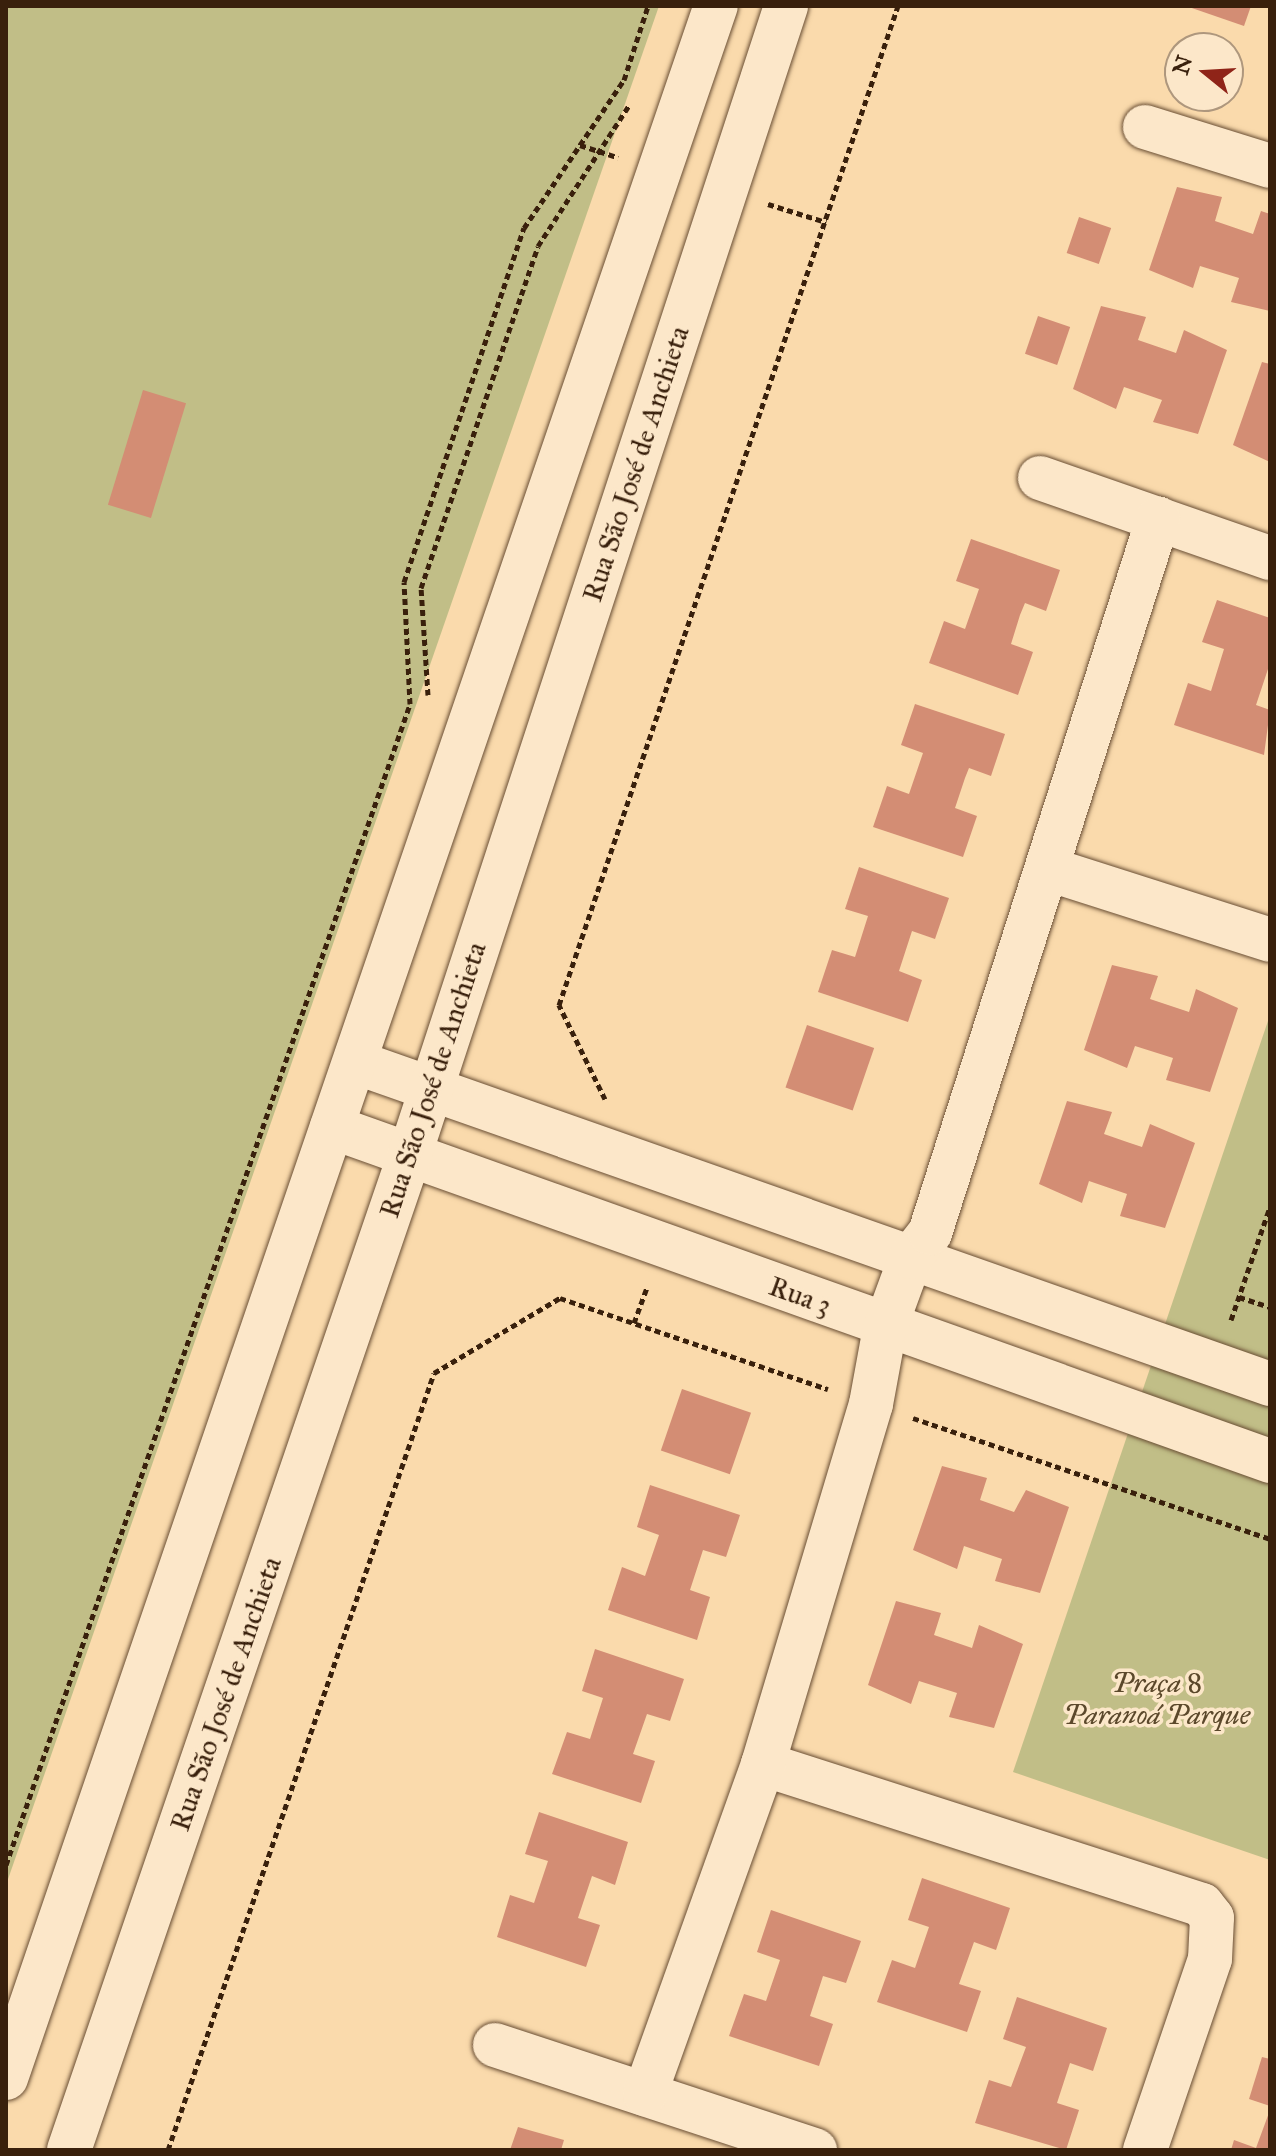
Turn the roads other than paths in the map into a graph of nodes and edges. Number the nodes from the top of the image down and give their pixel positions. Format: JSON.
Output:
{"nodes":[{"id":1,"x":716,"y":6,"type":"edge"},
{"id":2,"x":786,"y":6,"type":"edge"},
{"id":3,"x":1145,"y":127,"type":"dead end"},
{"id":4,"x":1270,"y":166,"type":"edge"},
{"id":5,"x":1040,"y":478,"type":"dead end"},
{"id":6,"x":1158,"y":519,"type":"junction"},
{"id":7,"x":1270,"y":558,"type":"edge"},
{"id":8,"x":1048,"y":869,"type":"junction"},
{"id":9,"x":1270,"y":940,"type":"edge"},
{"id":10,"x":355,"y":1062,"type":"junction"},
{"id":11,"x":431,"y":1088,"type":"junction"},
{"id":12,"x":332,"y":1127,"type":"junction"},
{"id":13,"x":409,"y":1157,"type":"junction"},
{"id":14,"x":911,"y":1257,"type":"junction"},
{"id":15,"x":885,"y":1328,"type":"junction"},
{"id":16,"x":1270,"y":1384,"type":"edge"},
{"id":17,"x":1270,"y":1461,"type":"edge"},
{"id":18,"x":763,"y":1764,"type":"junction"},
{"id":19,"x":495,"y":2045,"type":"dead end"},
{"id":20,"x":6,"y":2078,"type":"edge"},
{"id":21,"x":645,"y":2094,"type":"junction"},
{"id":22,"x":69,"y":2150,"type":"edge"},
{"id":23,"x":815,"y":2150,"type":"edge"},
{"id":24,"x":1145,"y":2150,"type":"edge"}],
"edges":[{"from":1,"to":10,"type":"street"},
{"from":2,"to":11,"type":"street","name":"Rua São José de Anchieta"},
{"from":3,"to":4,"type":"street"},
{"from":5,"to":6,"type":"street"},
{"from":6,"to":7,"type":"street"},
{"from":6,"to":8,"type":"street"},
{"from":8,"to":9,"type":"street"},
{"from":8,"to":14,"type":"street"},
{"from":10,"to":11,"type":"street"},
{"from":10,"to":12,"type":"street"},
{"from":11,"to":13,"type":"street","name":"Rua São José de Anchieta"},
{"from":11,"to":14,"type":"street"},
{"from":12,"to":13,"type":"street","name":"Rua 3"},
{"from":12,"to":20,"type":"street"},
{"from":13,"to":15,"type":"street","name":"Rua 3"},
{"from":13,"to":22,"type":"street","name":"Rua São José de Anchieta"},
{"from":14,"to":15,"type":"street"},
{"from":14,"to":16,"type":"street"},
{"from":15,"to":17,"type":"street","name":"Rua 3"},
{"from":15,"to":18,"type":"street"},
{"from":18,"to":21,"type":"street"},
{"from":18,"to":24,"type":"street"},
{"from":19,"to":21,"type":"street"},
{"from":21,"to":23,"type":"street"}]}
